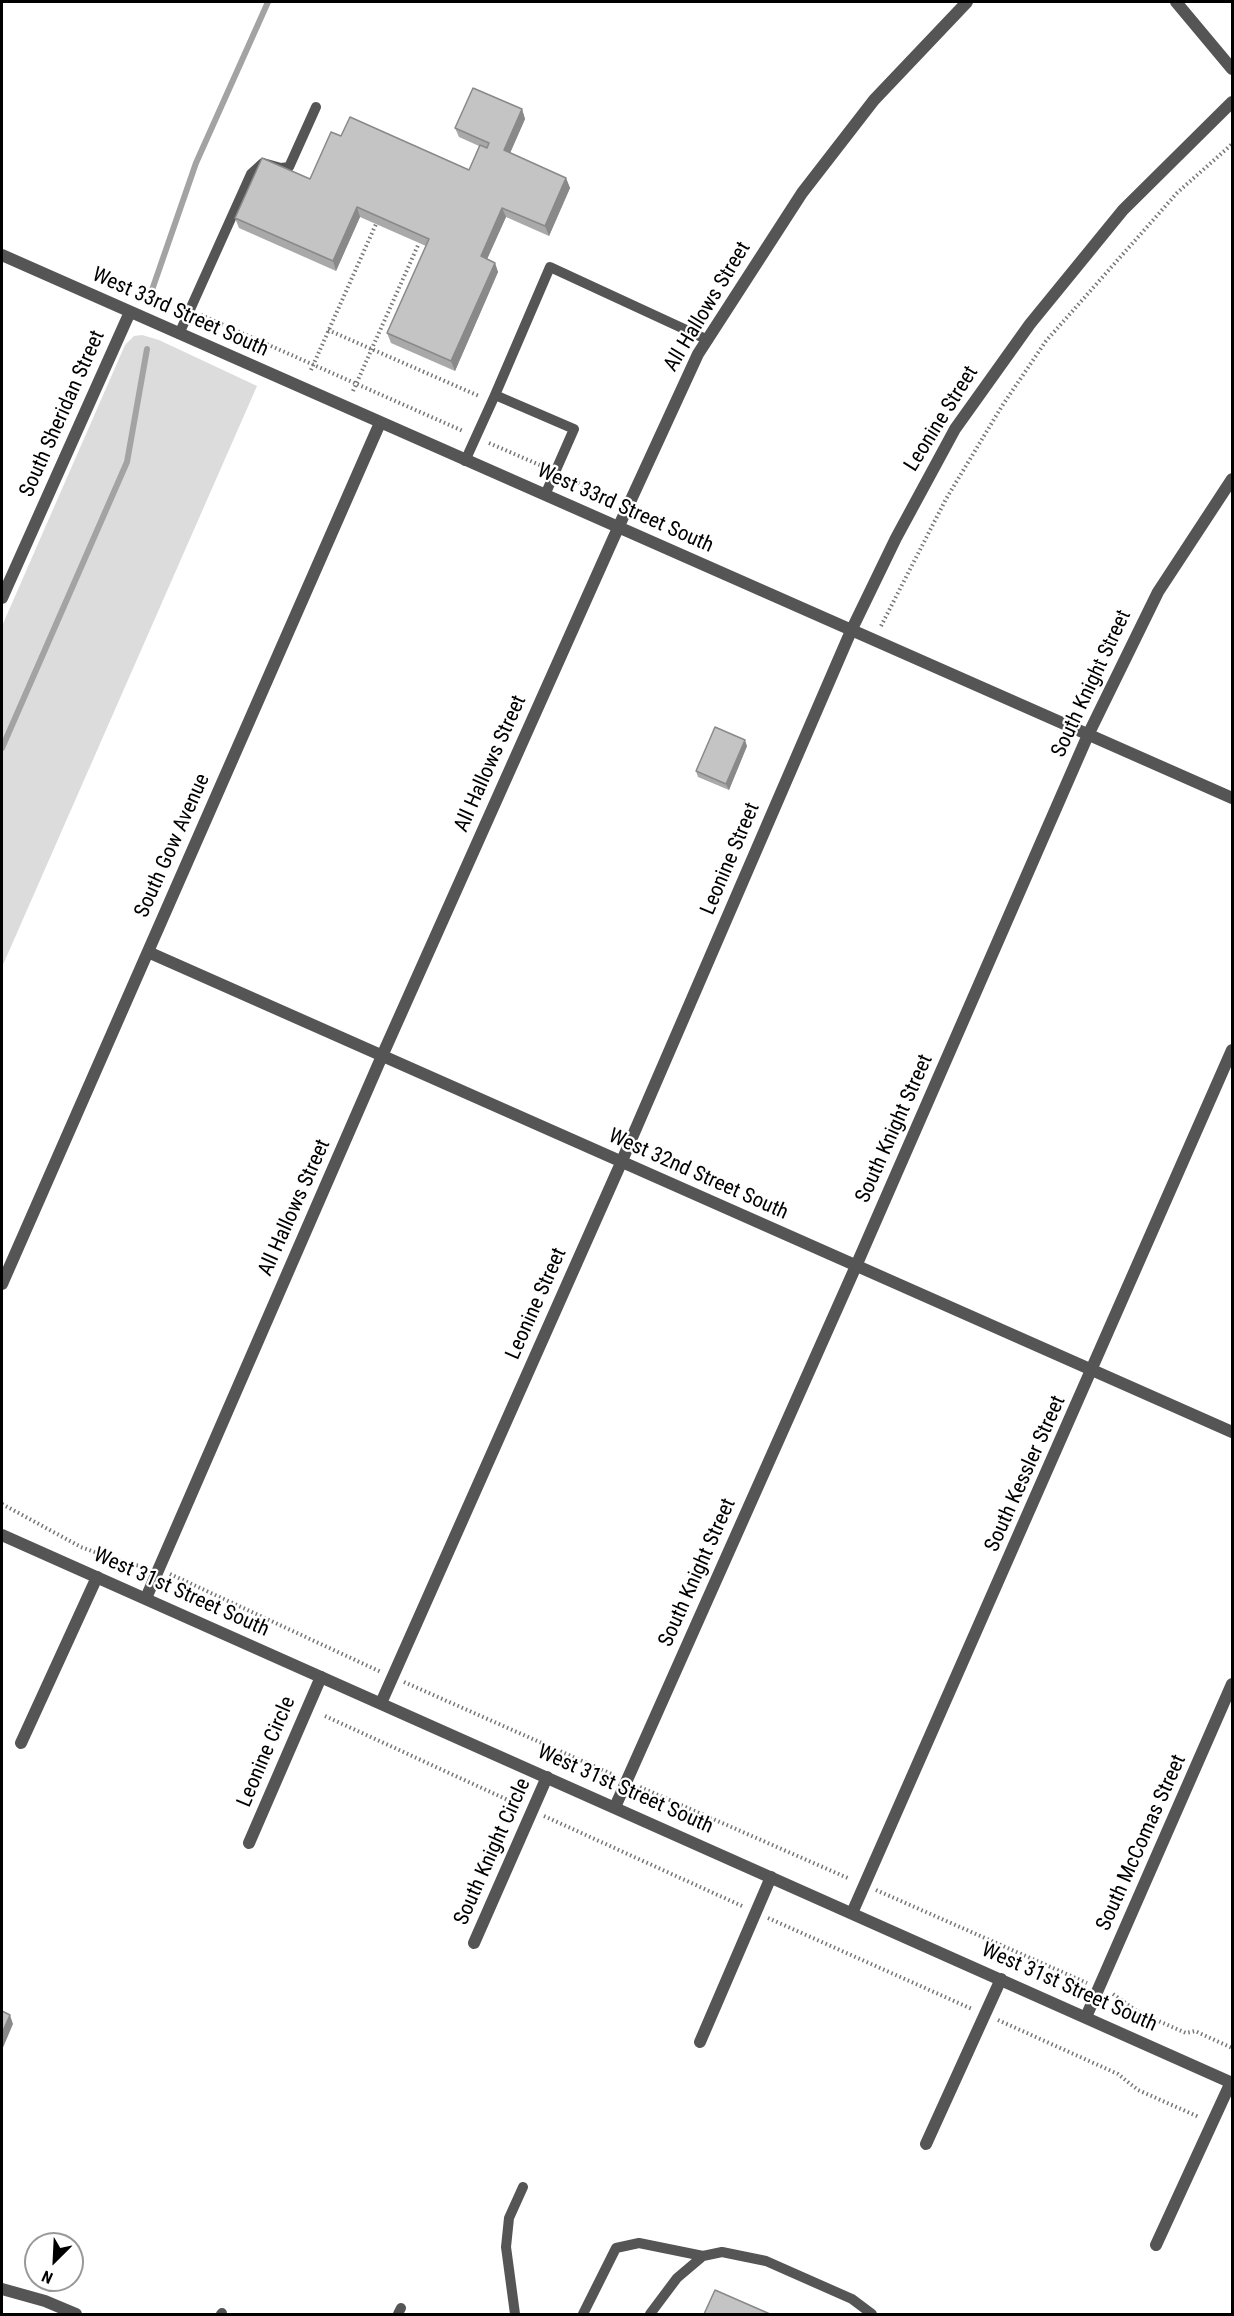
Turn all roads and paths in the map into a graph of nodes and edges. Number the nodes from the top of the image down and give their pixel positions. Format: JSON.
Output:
{"nodes":[{"id":1,"x":967,"y":2,"type":"edge"},
{"id":2,"x":1176,"y":2,"type":"edge"},
{"id":3,"x":1233,"y":69,"type":"edge"},
{"id":4,"x":1233,"y":102,"type":"edge"},
{"id":5,"x":316,"y":107,"type":"dead end"},
{"id":6,"x":1233,"y":144,"type":"edge"},
{"id":7,"x":376,"y":224,"type":"edge"},
{"id":8,"x":419,"y":243,"type":"edge"},
{"id":9,"x":2,"y":255,"type":"edge"},
{"id":10,"x":130,"y":312,"type":"junction"},
{"id":11,"x":199,"y":314,"type":"dead end"},
{"id":12,"x":328,"y":330,"type":"junction"},
{"id":13,"x":179,"y":334,"type":"junction"},
{"id":14,"x":708,"y":340,"type":"junction"},
{"id":15,"x":372,"y":349,"type":"junction"},
{"id":16,"x":313,"y":364,"type":"junction"},
{"id":17,"x":311,"y":370,"type":"dead end"},
{"id":18,"x":356,"y":384,"type":"junction"},
{"id":19,"x":353,"y":390,"type":"dead end"},
{"id":20,"x":493,"y":398,"type":"junction"},
{"id":21,"x":380,"y":423,"type":"junction"},
{"id":22,"x":476,"y":437,"type":"junction"},
{"id":23,"x":465,"y":461,"type":"junction"},
{"id":24,"x":555,"y":472,"type":"junction"},
{"id":25,"x":1233,"y":479,"type":"edge"},
{"id":26,"x":545,"y":495,"type":"junction"},
{"id":27,"x":614,"y":498,"type":"dead end"},
{"id":28,"x":618,"y":528,"type":"junction"},
{"id":29,"x":2,"y":598,"type":"edge"},
{"id":30,"x":880,"y":627,"type":"dead end"},
{"id":31,"x":851,"y":631,"type":"junction"},
{"id":32,"x":1088,"y":735,"type":"junction"},
{"id":33,"x":1233,"y":798,"type":"edge"},
{"id":34,"x":148,"y":952,"type":"junction"},
{"id":35,"x":1233,"y":1050,"type":"edge"},
{"id":36,"x":382,"y":1056,"type":"junction"},
{"id":37,"x":621,"y":1163,"type":"junction"},
{"id":38,"x":856,"y":1266,"type":"junction"},
{"id":39,"x":2,"y":1284,"type":"edge"},
{"id":40,"x":1093,"y":1371,"type":"junction"},
{"id":41,"x":1233,"y":1432,"type":"edge"},
{"id":42,"x":2,"y":1535,"type":"edge"},
{"id":43,"x":97,"y":1577,"type":"junction"},
{"id":44,"x":146,"y":1599,"type":"junction"},
{"id":45,"x":321,"y":1677,"type":"junction"},
{"id":46,"x":1233,"y":1684,"type":"edge"},
{"id":47,"x":381,"y":1703,"type":"junction"},
{"id":48,"x":325,"y":1716,"type":"dead end"},
{"id":49,"x":21,"y":1743,"type":"dead end"},
{"id":50,"x":547,"y":1777,"type":"junction"},
{"id":51,"x":615,"y":1807,"type":"junction"},
{"id":52,"x":533,"y":1811,"type":"junction"},
{"id":53,"x":249,"y":1843,"type":"dead end"},
{"id":54,"x":771,"y":1877,"type":"junction"},
{"id":55,"x":852,"y":1912,"type":"junction"},
{"id":56,"x":757,"y":1913,"type":"junction"},
{"id":57,"x":474,"y":1943,"type":"dead end"},
{"id":58,"x":1001,"y":1979,"type":"junction"},
{"id":59,"x":985,"y":2014,"type":"junction"},
{"id":60,"x":1086,"y":2017,"type":"junction"},
{"id":61,"x":700,"y":2042,"type":"dead end"},
{"id":62,"x":1232,"y":2082,"type":"edge"},
{"id":63,"x":1210,"y":2122,"type":"junction"},
{"id":64,"x":926,"y":2144,"type":"dead end"},
{"id":65,"x":523,"y":2187,"type":"dead end"},
{"id":66,"x":1156,"y":2245,"type":"dead end"},
{"id":67,"x":703,"y":2256,"type":"junction"},
{"id":68,"x":2,"y":2289,"type":"edge"},
{"id":69,"x":76,"y":2314,"type":"edge"},
{"id":70,"x":515,"y":2314,"type":"edge"},
{"id":71,"x":583,"y":2314,"type":"edge"},
{"id":72,"x":650,"y":2314,"type":"edge"},
{"id":73,"x":872,"y":2314,"type":"edge"}],
"edges":[{"from":1,"to":14,"type":"street","name":"All Hallows Street"},
{"from":2,"to":3,"type":"street"},
{"from":4,"to":31,"type":"street","name":"Leonine Street"},
{"from":5,"to":13,"type":"lane"},
{"from":6,"to":30,"type":"path"},
{"from":7,"to":12,"type":"path"},
{"from":8,"to":15,"type":"path"},
{"from":9,"to":10,"type":"street","name":"West 33rd Street South"},
{"from":10,"to":13,"type":"street","name":"West 33rd Street South"},
{"from":10,"to":29,"type":"street","name":"South Sheridan Street"},
{"from":11,"to":16,"type":"path"},
{"from":12,"to":15,"type":"path"},
{"from":12,"to":16,"type":"path"},
{"from":13,"to":21,"type":"street","name":"West 33rd Street South"},
{"from":14,"to":20,"type":"lane"},
{"from":14,"to":28,"type":"street","name":"All Hallows Street"},
{"from":15,"to":18,"type":"path"},
{"from":15,"to":20,"type":"path"},
{"from":16,"to":17,"type":"path"},
{"from":16,"to":18,"type":"path"},
{"from":18,"to":19,"type":"path"},
{"from":18,"to":22,"type":"path"},
{"from":20,"to":22,"type":"lane"},
{"from":20,"to":24,"type":"lane"},
{"from":21,"to":23,"type":"street","name":"West 33rd Street South"},
{"from":21,"to":34,"type":"street","name":"South Gow Avenue"},
{"from":22,"to":23,"type":"lane"},
{"from":22,"to":24,"type":"path"},
{"from":23,"to":26,"type":"street","name":"West 33rd Street South"},
{"from":24,"to":26,"type":"lane"},
{"from":24,"to":27,"type":"path"},
{"from":25,"to":32,"type":"street","name":"South Knight Street"},
{"from":26,"to":28,"type":"street","name":"West 33rd Street South"},
{"from":28,"to":31,"type":"street","name":"West 33rd Street South"},
{"from":28,"to":36,"type":"street","name":"All Hallows Street"},
{"from":31,"to":32,"type":"street","name":"West 33rd Street South"},
{"from":31,"to":37,"type":"street","name":"Leonine Street"},
{"from":32,"to":33,"type":"street","name":"West 33rd Street South"},
{"from":32,"to":38,"type":"street","name":"South Knight Street"},
{"from":34,"to":36,"type":"street","name":"West 32nd Street South"},
{"from":34,"to":39,"type":"street","name":"South Gow Avenue"},
{"from":35,"to":40,"type":"street","name":"South Kessler Street"},
{"from":36,"to":37,"type":"street","name":"West 32nd Street South"},
{"from":36,"to":44,"type":"street","name":"All Hallows Street"},
{"from":37,"to":38,"type":"street","name":"West 32nd Street South"},
{"from":37,"to":47,"type":"street","name":"Leonine Street"},
{"from":38,"to":40,"type":"street","name":"West 32nd Street South"},
{"from":38,"to":51,"type":"street","name":"South Knight Street"},
{"from":40,"to":41,"type":"street","name":"West 32nd Street South"},
{"from":40,"to":55,"type":"street","name":"South Kessler Street"},
{"from":42,"to":43,"type":"street","name":"West 31st Street South"},
{"from":43,"to":44,"type":"street","name":"West 31st Street South"},
{"from":43,"to":49,"type":"street"},
{"from":44,"to":45,"type":"street","name":"West 31st Street South"},
{"from":45,"to":47,"type":"street","name":"West 31st Street South"},
{"from":45,"to":53,"type":"street","name":"Leonine Circle"},
{"from":46,"to":60,"type":"street","name":"South McComas Street"},
{"from":47,"to":50,"type":"street","name":"West 31st Street South"},
{"from":48,"to":52,"type":"path"},
{"from":50,"to":51,"type":"street","name":"West 31st Street South"},
{"from":50,"to":52,"type":"street","name":"South Knight Circle"},
{"from":51,"to":54,"type":"street","name":"West 31st Street South"},
{"from":52,"to":56,"type":"path"},
{"from":52,"to":57,"type":"street","name":"South Knight Circle"},
{"from":54,"to":55,"type":"street","name":"West 31st Street South"},
{"from":54,"to":56,"type":"street"},
{"from":55,"to":58,"type":"street","name":"West 31st Street South"},
{"from":56,"to":59,"type":"path"},
{"from":56,"to":61,"type":"street"},
{"from":58,"to":59,"type":"street"},
{"from":58,"to":60,"type":"street","name":"West 31st Street South"},
{"from":59,"to":63,"type":"path"},
{"from":59,"to":64,"type":"street"},
{"from":60,"to":62,"type":"street","name":"West 31st Street South"},
{"from":62,"to":63,"type":"street"},
{"from":63,"to":66,"type":"street"},
{"from":65,"to":70,"type":"lane"},
{"from":67,"to":71,"type":"lane"},
{"from":67,"to":72,"type":"lane"},
{"from":67,"to":73,"type":"lane"},
{"from":68,"to":69,"type":"street"}]}
